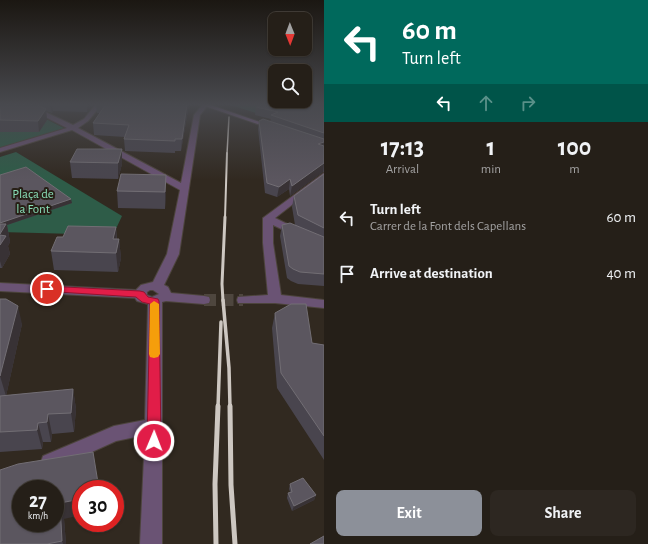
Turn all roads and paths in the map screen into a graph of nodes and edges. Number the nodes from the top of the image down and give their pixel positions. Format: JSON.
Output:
{"nodes":[{"id":1,"x":68,"y":129,"type":"edge"},
{"id":2,"x":76,"y":129,"type":"edge"},
{"id":3,"x":195,"y":129,"type":"edge"},
{"id":4,"x":0,"y":150,"type":"edge"},
{"id":5,"x":324,"y":176,"type":"edge"},
{"id":6,"x":185,"y":189,"type":"junction"},
{"id":7,"x":268,"y":218,"type":"junction"},
{"id":8,"x":324,"y":246,"type":"edge"},
{"id":9,"x":0,"y":287,"type":"edge"},
{"id":10,"x":154,"y":295,"type":"junction"},
{"id":11,"x":275,"y":299,"type":"junction"},
{"id":12,"x":204,"y":300,"type":"tunnel mouth"},
{"id":13,"x":243,"y":300,"type":"tunnel mouth"},
{"id":14,"x":324,"y":304,"type":"edge"},
{"id":15,"x":154,"y":426,"type":"junction"},
{"id":16,"x":36,"y":466,"type":"edge"},
{"id":17,"x":151,"y":544,"type":"edge"}],
"edges":[{"from":1,"to":4,"type":"street"},
{"from":2,"to":6,"type":"street"},
{"from":3,"to":6,"type":"street"},
{"from":5,"to":7,"type":"street"},
{"from":6,"to":10,"type":"street"},
{"from":7,"to":8,"type":"street"},
{"from":7,"to":11,"type":"street"},
{"from":9,"to":10,"type":"street"},
{"from":10,"to":12,"type":"street"},
{"from":10,"to":15,"type":"street"},
{"from":11,"to":13,"type":"street"},
{"from":11,"to":14,"type":"street"},
{"from":15,"to":16,"type":"street"},
{"from":15,"to":17,"type":"street"}]}
